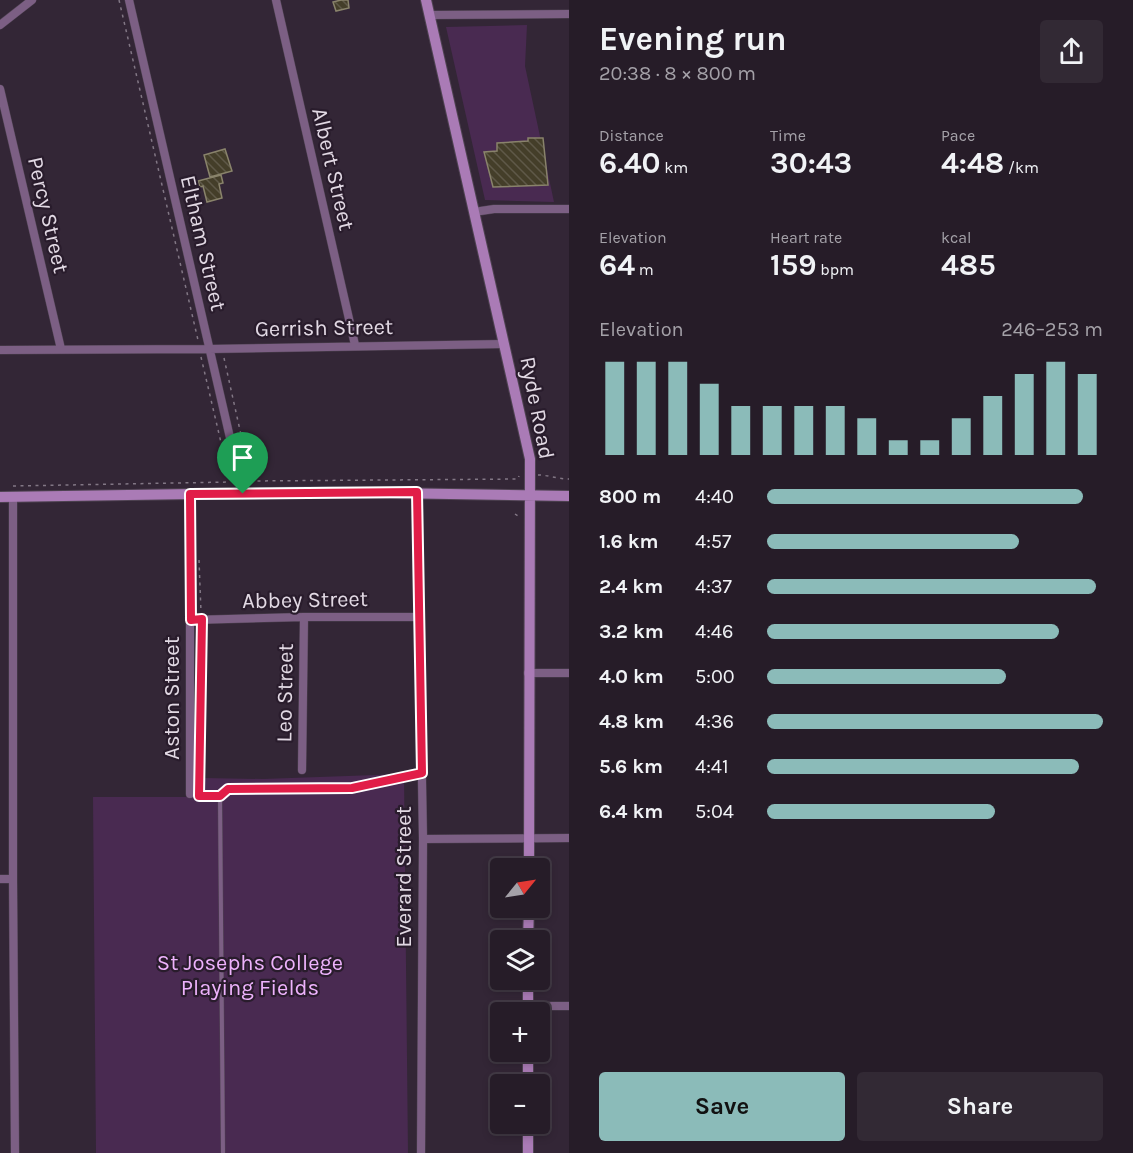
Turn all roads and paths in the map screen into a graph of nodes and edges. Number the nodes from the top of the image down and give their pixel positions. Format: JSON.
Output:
{"nodes":[{"id":1,"x":32,"y":0,"type":"edge"},
{"id":2,"x":119,"y":0,"type":"edge"},
{"id":3,"x":129,"y":0,"type":"edge"},
{"id":4,"x":276,"y":0,"type":"edge"},
{"id":5,"x":426,"y":0,"type":"edge"},
{"id":6,"x":569,"y":14,"type":"edge"},
{"id":7,"x":430,"y":15,"type":"junction"},
{"id":8,"x":0,"y":25,"type":"edge"},
{"id":9,"x":0,"y":88,"type":"edge"},
{"id":10,"x":569,"y":209,"type":"edge"},
{"id":11,"x":474,"y":212,"type":"junction"},
{"id":12,"x":504,"y":344,"type":"junction"},
{"id":13,"x":355,"y":345,"type":"junction"},
{"id":14,"x":61,"y":349,"type":"junction"},
{"id":15,"x":200,"y":349,"type":"junction"},
{"id":16,"x":209,"y":349,"type":"junction"},
{"id":17,"x":0,"y":350,"type":"edge"},
{"id":18,"x":224,"y":358,"type":"dead end"},
{"id":19,"x":545,"y":475,"type":"dead end"},
{"id":20,"x":518,"y":479,"type":"dead end"},
{"id":21,"x":569,"y":479,"type":"edge"},
{"id":22,"x":12,"y":491,"type":"junction"},
{"id":23,"x":417,"y":492,"type":"junction"},
{"id":24,"x":190,"y":494,"type":"junction"},
{"id":25,"x":243,"y":494,"type":"junction"},
{"id":26,"x":0,"y":496,"type":"edge"},
{"id":27,"x":530,"y":496,"type":"junction"},
{"id":28,"x":569,"y":496,"type":"edge"},
{"id":29,"x":515,"y":514,"type":"dead end"},
{"id":30,"x":518,"y":516,"type":"dead end"},
{"id":31,"x":199,"y":556,"type":"dead end"},
{"id":32,"x":304,"y":617,"type":"junction"},
{"id":33,"x":419,"y":617,"type":"junction"},
{"id":34,"x":202,"y":619,"type":"junction"},
{"id":35,"x":191,"y":620,"type":"junction"},
{"id":36,"x":528,"y":673,"type":"junction"},
{"id":37,"x":569,"y":673,"type":"edge"},
{"id":38,"x":302,"y":770,"type":"dead end"},
{"id":39,"x":422,"y":773,"type":"junction"},
{"id":40,"x":190,"y":794,"type":"dead end"},
{"id":41,"x":220,"y":796,"type":"junction"},
{"id":42,"x":569,"y":838,"type":"edge"},
{"id":43,"x":423,"y":839,"type":"junction"},
{"id":44,"x":529,"y":839,"type":"junction"},
{"id":45,"x":529,"y":858,"type":"edge"},
{"id":46,"x":0,"y":879,"type":"edge"},
{"id":47,"x":13,"y":879,"type":"junction"},
{"id":48,"x":569,"y":1006,"type":"edge"},
{"id":49,"x":550,"y":1007,"type":"edge"},
{"id":50,"x":528,"y":1134,"type":"edge"},
{"id":51,"x":15,"y":1153,"type":"edge"},
{"id":52,"x":223,"y":1153,"type":"edge"},
{"id":53,"x":421,"y":1153,"type":"edge"},
{"id":54,"x":528,"y":1153,"type":"edge"}],
"edges":[{"from":1,"to":8,"type":"street"},
{"from":2,"to":15,"type":"path","name":"Eltham Street"},
{"from":3,"to":16,"type":"street","name":"Eltham Street"},
{"from":4,"to":13,"type":"street","name":"Albert Street"},
{"from":5,"to":7,"type":"main road","name":"Ryde Road"},
{"from":6,"to":7,"type":"street"},
{"from":7,"to":11,"type":"main road","name":"Ryde Road"},
{"from":9,"to":14,"type":"street","name":"Percy Street"},
{"from":10,"to":11,"type":"street"},
{"from":11,"to":12,"type":"main road","name":"Ryde Road"},
{"from":12,"to":13,"type":"street","name":"Gerrish Street"},
{"from":12,"to":27,"type":"main road","name":"Ryde Road"},
{"from":13,"to":16,"type":"street","name":"Gerrish Street"},
{"from":14,"to":15,"type":"street","name":"Gerrish Street"},
{"from":14,"to":17,"type":"street","name":"Gerrish Street"},
{"from":15,"to":16,"type":"street","name":"Gerrish Street"},
{"from":15,"to":22,"type":"path","name":"Eltham Street"},
{"from":16,"to":25,"type":"street","name":"Eltham Street"},
{"from":18,"to":20,"type":"path"},
{"from":19,"to":21,"type":"path"},
{"from":22,"to":24,"type":"main road"},
{"from":22,"to":26,"type":"main road"},
{"from":22,"to":47,"type":"street"},
{"from":23,"to":25,"type":"main road"},
{"from":23,"to":27,"type":"main road"},
{"from":23,"to":33,"type":"street","name":"Everard Street"},
{"from":24,"to":25,"type":"main road"},
{"from":24,"to":35,"type":"street","name":"Aston Street"},
{"from":27,"to":28,"type":"main road"},
{"from":27,"to":36,"type":"main road","name":"Ryde Road"},
{"from":29,"to":30,"type":"path"},
{"from":31,"to":34,"type":"path"},
{"from":32,"to":33,"type":"street","name":"Abbey Street"},
{"from":32,"to":34,"type":"street","name":"Abbey Street"},
{"from":32,"to":38,"type":"street","name":"Leo Street"},
{"from":33,"to":39,"type":"street","name":"Everard Street"},
{"from":34,"to":35,"type":"street","name":"Abbey Street"},
{"from":34,"to":41,"type":"path"},
{"from":35,"to":40,"type":"street","name":"Aston Street"},
{"from":36,"to":37,"type":"street"},
{"from":36,"to":44,"type":"main road","name":"Ryde Road"},
{"from":39,"to":41,"type":"lane"},
{"from":39,"to":43,"type":"street","name":"Everard Street"},
{"from":41,"to":52,"type":"lane"},
{"from":42,"to":44,"type":"street"},
{"from":43,"to":44,"type":"street"},
{"from":43,"to":53,"type":"street","name":"Everard Street"},
{"from":44,"to":45,"type":"main road","name":"Ryde Road"},
{"from":46,"to":47,"type":"street"},
{"from":47,"to":51,"type":"street"},
{"from":48,"to":49,"type":"street"},
{"from":50,"to":54,"type":"main road"}]}
